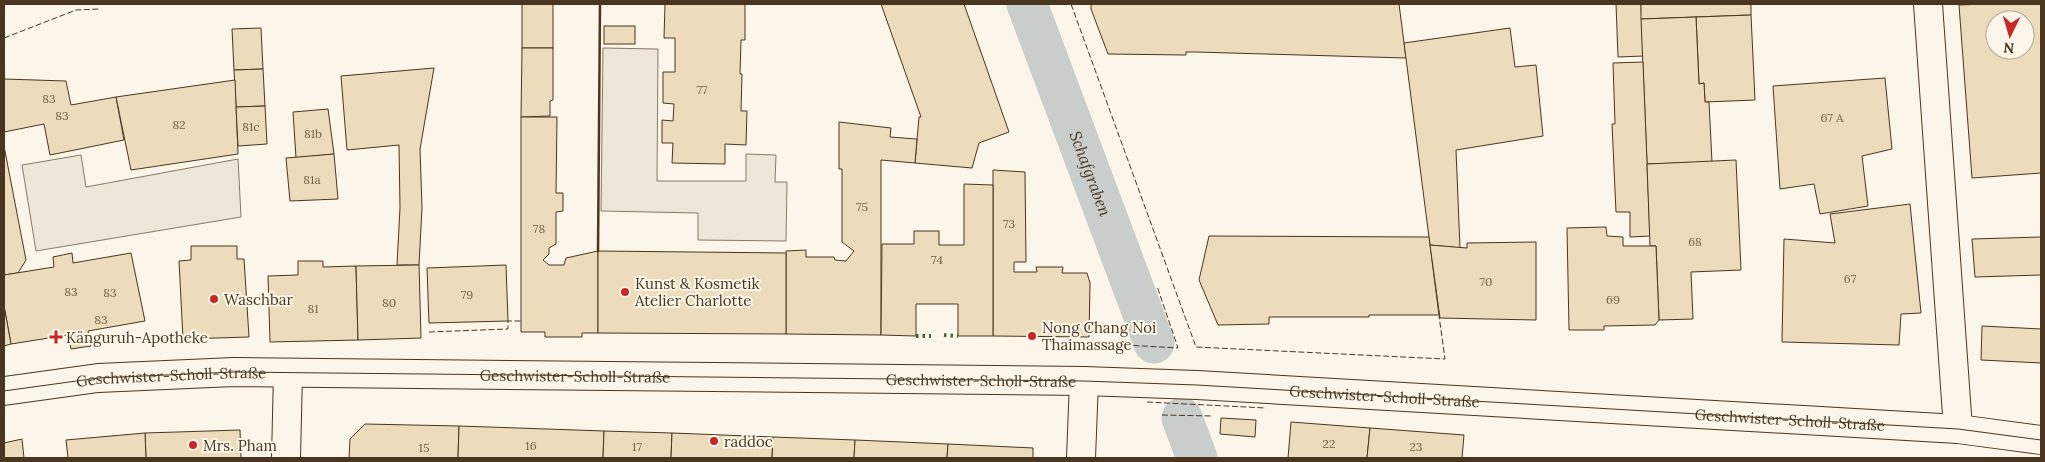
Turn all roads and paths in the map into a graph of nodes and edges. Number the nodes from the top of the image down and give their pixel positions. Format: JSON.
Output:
{"nodes":[{"id":1,"x":1928,"y":4,"type":"edge"},
{"id":2,"x":288,"y":373,"type":"junction"},
{"id":3,"x":1084,"y":381,"type":"junction"},
{"id":4,"x":4,"y":391,"type":"edge"},
{"id":5,"x":1958,"y":429,"type":"junction"},
{"id":6,"x":2041,"y":440,"type":"edge"},
{"id":7,"x":286,"y":458,"type":"edge"},
{"id":8,"x":1081,"y":458,"type":"edge"}],
"edges":[{"from":1,"to":5,"type":"street"},
{"from":2,"to":3,"type":"street","name":"Geschwister-Scholl-Straße"},
{"from":2,"to":4,"type":"street","name":"Geschwister-Scholl-Straße"},
{"from":2,"to":7,"type":"street"},
{"from":3,"to":5,"type":"street","name":"Geschwister-Scholl-Straße"},
{"from":3,"to":8,"type":"street"},
{"from":5,"to":6,"type":"street","name":"Geschwister-Scholl-Straße"}]}
